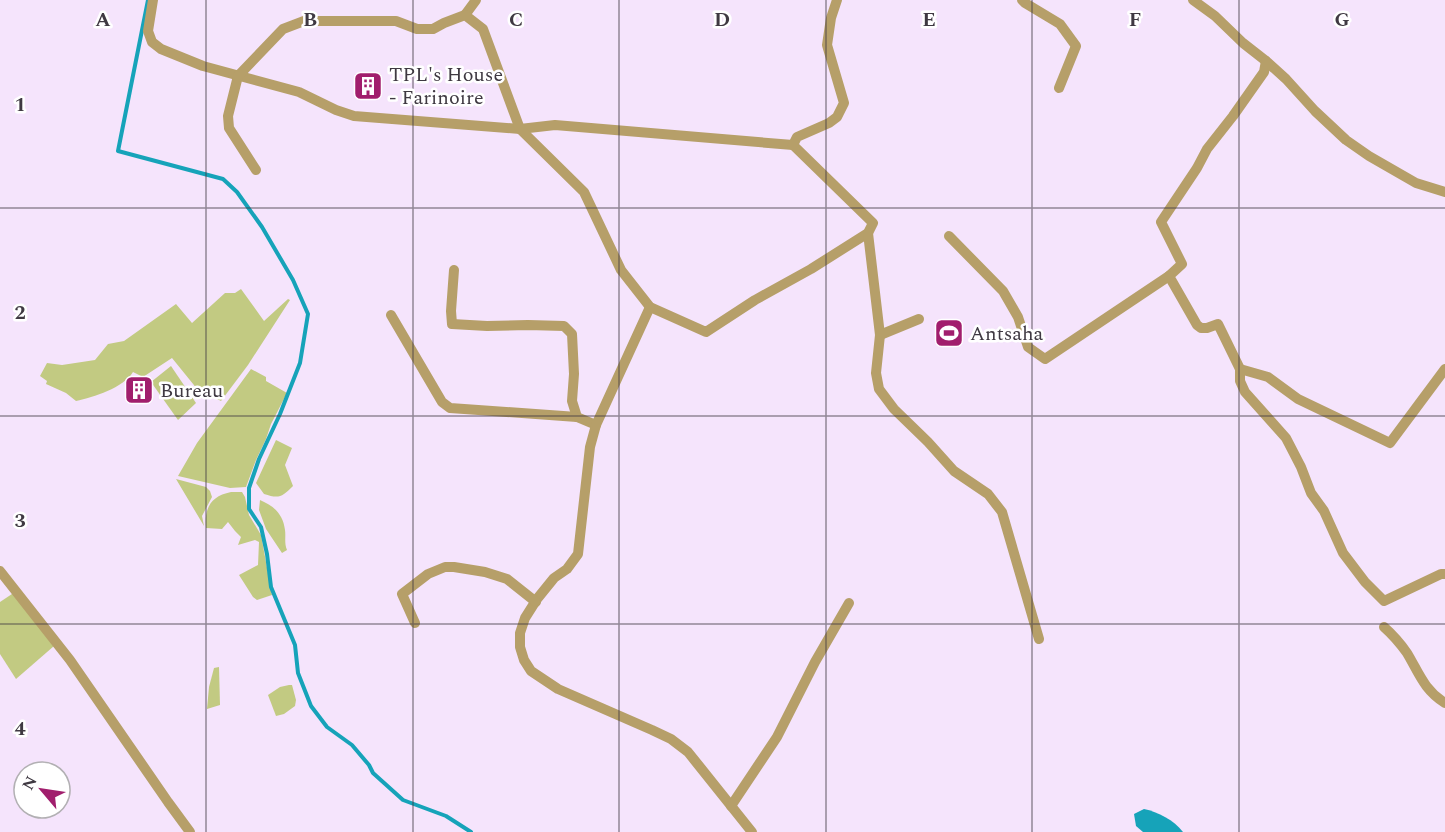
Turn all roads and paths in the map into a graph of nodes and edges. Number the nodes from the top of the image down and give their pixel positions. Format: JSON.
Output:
{"nodes":[{"id":1,"x":153,"y":0,"type":"edge"},
{"id":2,"x":476,"y":0,"type":"edge"},
{"id":3,"x":837,"y":0,"type":"edge"},
{"id":4,"x":1022,"y":0,"type":"edge"},
{"id":5,"x":1193,"y":0,"type":"edge"},
{"id":6,"x":465,"y":15,"type":"junction"},
{"id":7,"x":1266,"y":61,"type":"junction"},
{"id":8,"x":238,"y":76,"type":"junction"},
{"id":9,"x":1059,"y":88,"type":"dead end"},
{"id":10,"x":520,"y":129,"type":"junction"},
{"id":11,"x":793,"y":145,"type":"junction"},
{"id":12,"x":256,"y":170,"type":"dead end"},
{"id":13,"x":1445,"y":192,"type":"edge"},
{"id":14,"x":868,"y":233,"type":"junction"},
{"id":15,"x":949,"y":236,"type":"dead end"},
{"id":16,"x":454,"y":270,"type":"dead end"},
{"id":17,"x":1169,"y":276,"type":"junction"},
{"id":18,"x":650,"y":306,"type":"junction"},
{"id":19,"x":391,"y":315,"type":"dead end"},
{"id":20,"x":919,"y":319,"type":"dead end"},
{"id":21,"x":880,"y":335,"type":"junction"},
{"id":22,"x":1240,"y":369,"type":"junction"},
{"id":23,"x":1445,"y":369,"type":"edge"},
{"id":24,"x":577,"y":417,"type":"junction"},
{"id":25,"x":596,"y":425,"type":"junction"},
{"id":26,"x":0,"y":571,"type":"edge"},
{"id":27,"x":1445,"y":574,"type":"edge"},
{"id":28,"x":536,"y":602,"type":"junction"},
{"id":29,"x":849,"y":603,"type":"dead end"},
{"id":30,"x":415,"y":623,"type":"dead end"},
{"id":31,"x":1384,"y":627,"type":"dead end"},
{"id":32,"x":1039,"y":639,"type":"dead end"},
{"id":33,"x":1445,"y":703,"type":"edge"},
{"id":34,"x":731,"y":806,"type":"junction"},
{"id":35,"x":190,"y":832,"type":"edge"},
{"id":36,"x":752,"y":832,"type":"edge"}],
"edges":[{"from":1,"to":8,"type":"street"},
{"from":2,"to":6,"type":"street"},
{"from":3,"to":11,"type":"street"},
{"from":4,"to":9,"type":"street"},
{"from":5,"to":7,"type":"street"},
{"from":6,"to":8,"type":"street"},
{"from":6,"to":10,"type":"street"},
{"from":7,"to":13,"type":"street"},
{"from":7,"to":17,"type":"street"},
{"from":8,"to":10,"type":"street"},
{"from":8,"to":12,"type":"street"},
{"from":10,"to":11,"type":"street"},
{"from":10,"to":18,"type":"street"},
{"from":11,"to":14,"type":"street"},
{"from":14,"to":18,"type":"street"},
{"from":14,"to":21,"type":"street"},
{"from":15,"to":17,"type":"street"},
{"from":16,"to":24,"type":"street"},
{"from":17,"to":22,"type":"street"},
{"from":18,"to":25,"type":"street"},
{"from":19,"to":24,"type":"street"},
{"from":20,"to":21,"type":"street"},
{"from":21,"to":32,"type":"street"},
{"from":22,"to":23,"type":"street"},
{"from":22,"to":27,"type":"street"},
{"from":24,"to":25,"type":"street"},
{"from":25,"to":28,"type":"street"},
{"from":26,"to":35,"type":"street"},
{"from":28,"to":30,"type":"street"},
{"from":28,"to":34,"type":"street"},
{"from":29,"to":34,"type":"street"},
{"from":31,"to":33,"type":"street"},
{"from":34,"to":36,"type":"street"}]}
